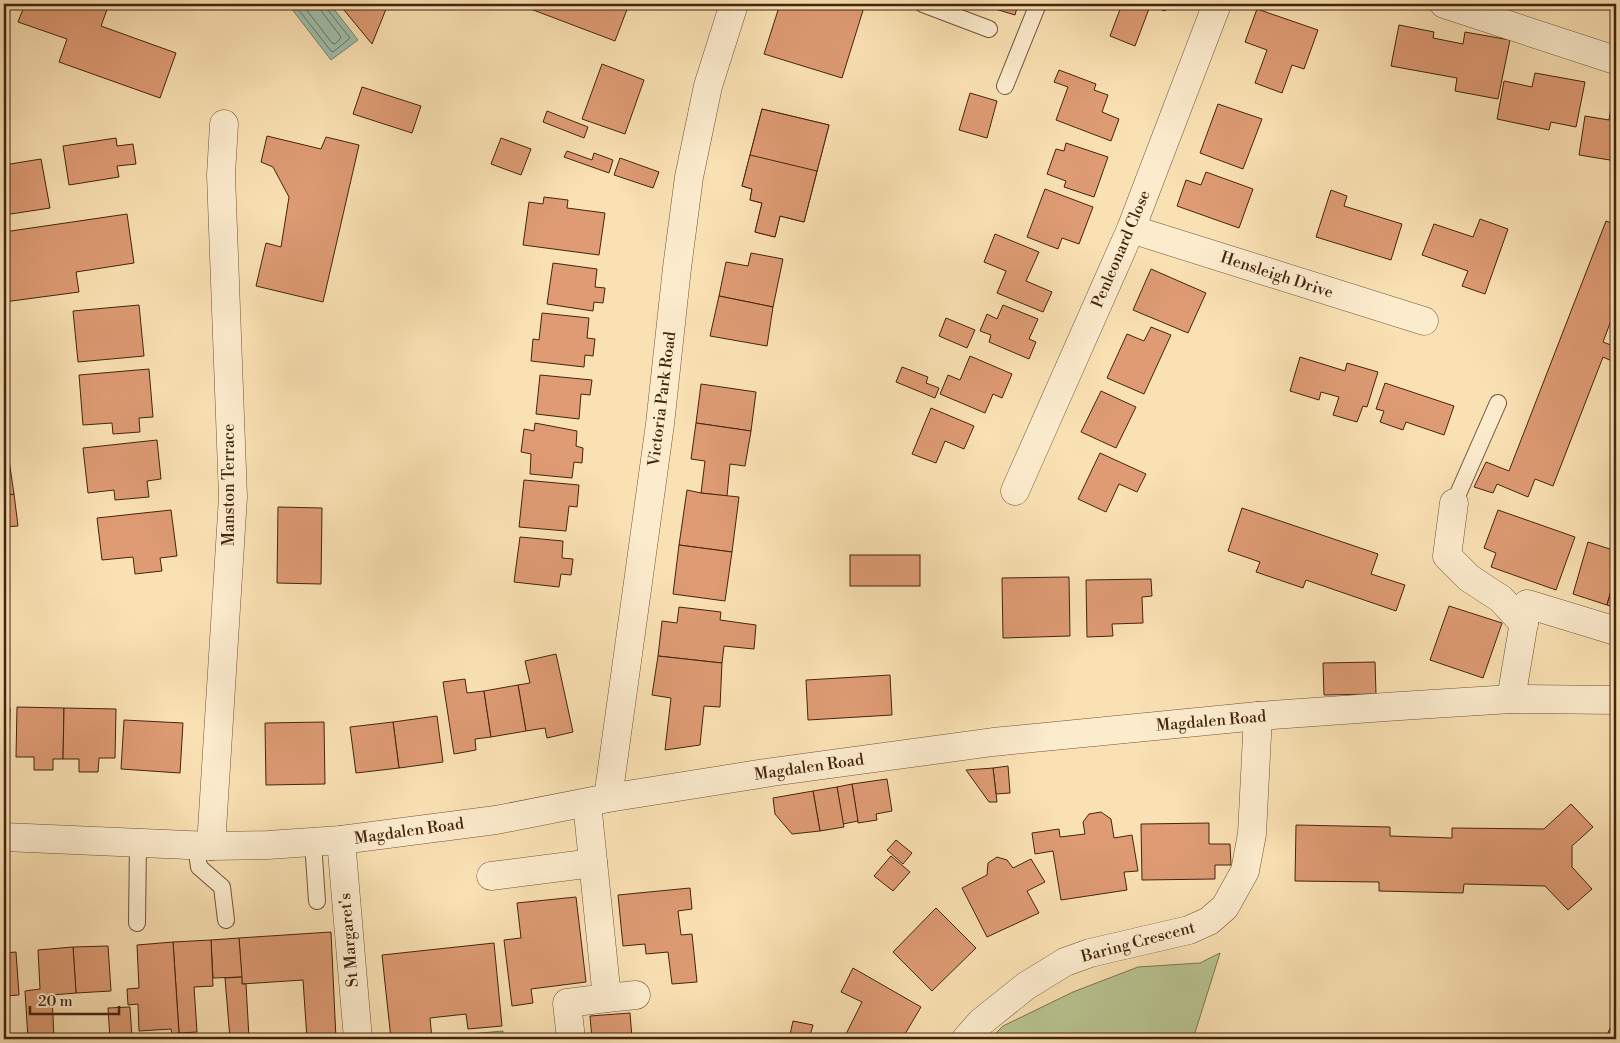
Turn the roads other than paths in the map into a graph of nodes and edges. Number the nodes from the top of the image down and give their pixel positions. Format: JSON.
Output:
{"nodes":[{"id":1,"x":734,"y":4,"type":"edge"},
{"id":2,"x":923,"y":4,"type":"edge"},
{"id":3,"x":1038,"y":4,"type":"edge"},
{"id":4,"x":1217,"y":4,"type":"edge"},
{"id":5,"x":1444,"y":4,"type":"edge"},
{"id":6,"x":989,"y":29,"type":"dead end"},
{"id":7,"x":1615,"y":60,"type":"edge"},
{"id":8,"x":1005,"y":86,"type":"dead end"},
{"id":9,"x":224,"y":124,"type":"dead end"},
{"id":10,"x":1131,"y":229,"type":"junction"},
{"id":11,"x":1424,"y":321,"type":"dead end"},
{"id":12,"x":1498,"y":402,"type":"dead end"},
{"id":13,"x":1015,"y":491,"type":"dead end"},
{"id":14,"x":1454,"y":503,"type":"joint"},
{"id":15,"x":1524,"y":624,"type":"junction"},
{"id":16,"x":1616,"y":631,"type":"edge"},
{"id":17,"x":1510,"y":699,"type":"junction"},
{"id":18,"x":1616,"y":700,"type":"edge"},
{"id":19,"x":1258,"y":716,"type":"junction"},
{"id":20,"x":597,"y":801,"type":"junction"},
{"id":21,"x":4,"y":837,"type":"edge"},
{"id":22,"x":341,"y":840,"type":"junction"},
{"id":23,"x":313,"y":842,"type":"junction"},
{"id":24,"x":138,"y":843,"type":"junction"},
{"id":25,"x":203,"y":846,"type":"junction"},
{"id":26,"x":593,"y":862,"type":"junction"},
{"id":27,"x":491,"y":876,"type":"dead end"},
{"id":28,"x":317,"y":901,"type":"dead end"},
{"id":29,"x":226,"y":920,"type":"dead end"},
{"id":30,"x":137,"y":923,"type":"dead end"},
{"id":31,"x":636,"y":995,"type":"dead end"},
{"id":32,"x":607,"y":998,"type":"junction"},
{"id":33,"x":358,"y":1039,"type":"edge"},
{"id":34,"x":571,"y":1039,"type":"edge"},
{"id":35,"x":966,"y":1039,"type":"edge"}],
"edges":[{"from":1,"to":20,"type":"street","name":"Victoria Park Road"},
{"from":2,"to":6,"type":"lane"},
{"from":3,"to":8,"type":"lane"},
{"from":4,"to":10,"type":"street","name":"Penleonard Close"},
{"from":5,"to":7,"type":"street"},
{"from":9,"to":25,"type":"street","name":"Manston Terrace"},
{"from":10,"to":11,"type":"street","name":"Hensleigh Drive"},
{"from":10,"to":13,"type":"street","name":"Penleonard Close"},
{"from":12,"to":14,"type":"lane"},
{"from":14,"to":15,"type":"street"},
{"from":15,"to":16,"type":"street"},
{"from":15,"to":17,"type":"street"},
{"from":17,"to":18,"type":"street","name":"Magdalen Road"},
{"from":17,"to":19,"type":"street","name":"Magdalen Road"},
{"from":19,"to":20,"type":"street","name":"Magdalen Road"},
{"from":19,"to":35,"type":"street","name":"Baring Crescent"},
{"from":20,"to":22,"type":"street","name":"Magdalen Road"},
{"from":20,"to":26,"type":"street"},
{"from":21,"to":24,"type":"street","name":"Magdalen Road"},
{"from":22,"to":23,"type":"street","name":"Magdalen Road"},
{"from":22,"to":33,"type":"street","name":"St Margaret's"},
{"from":23,"to":25,"type":"street","name":"Magdalen Road"},
{"from":23,"to":28,"type":"lane"},
{"from":24,"to":25,"type":"street","name":"Magdalen Road"},
{"from":24,"to":30,"type":"lane"},
{"from":25,"to":29,"type":"lane"},
{"from":26,"to":27,"type":"street"},
{"from":26,"to":32,"type":"street"},
{"from":31,"to":32,"type":"street"},
{"from":32,"to":34,"type":"street"}]}
